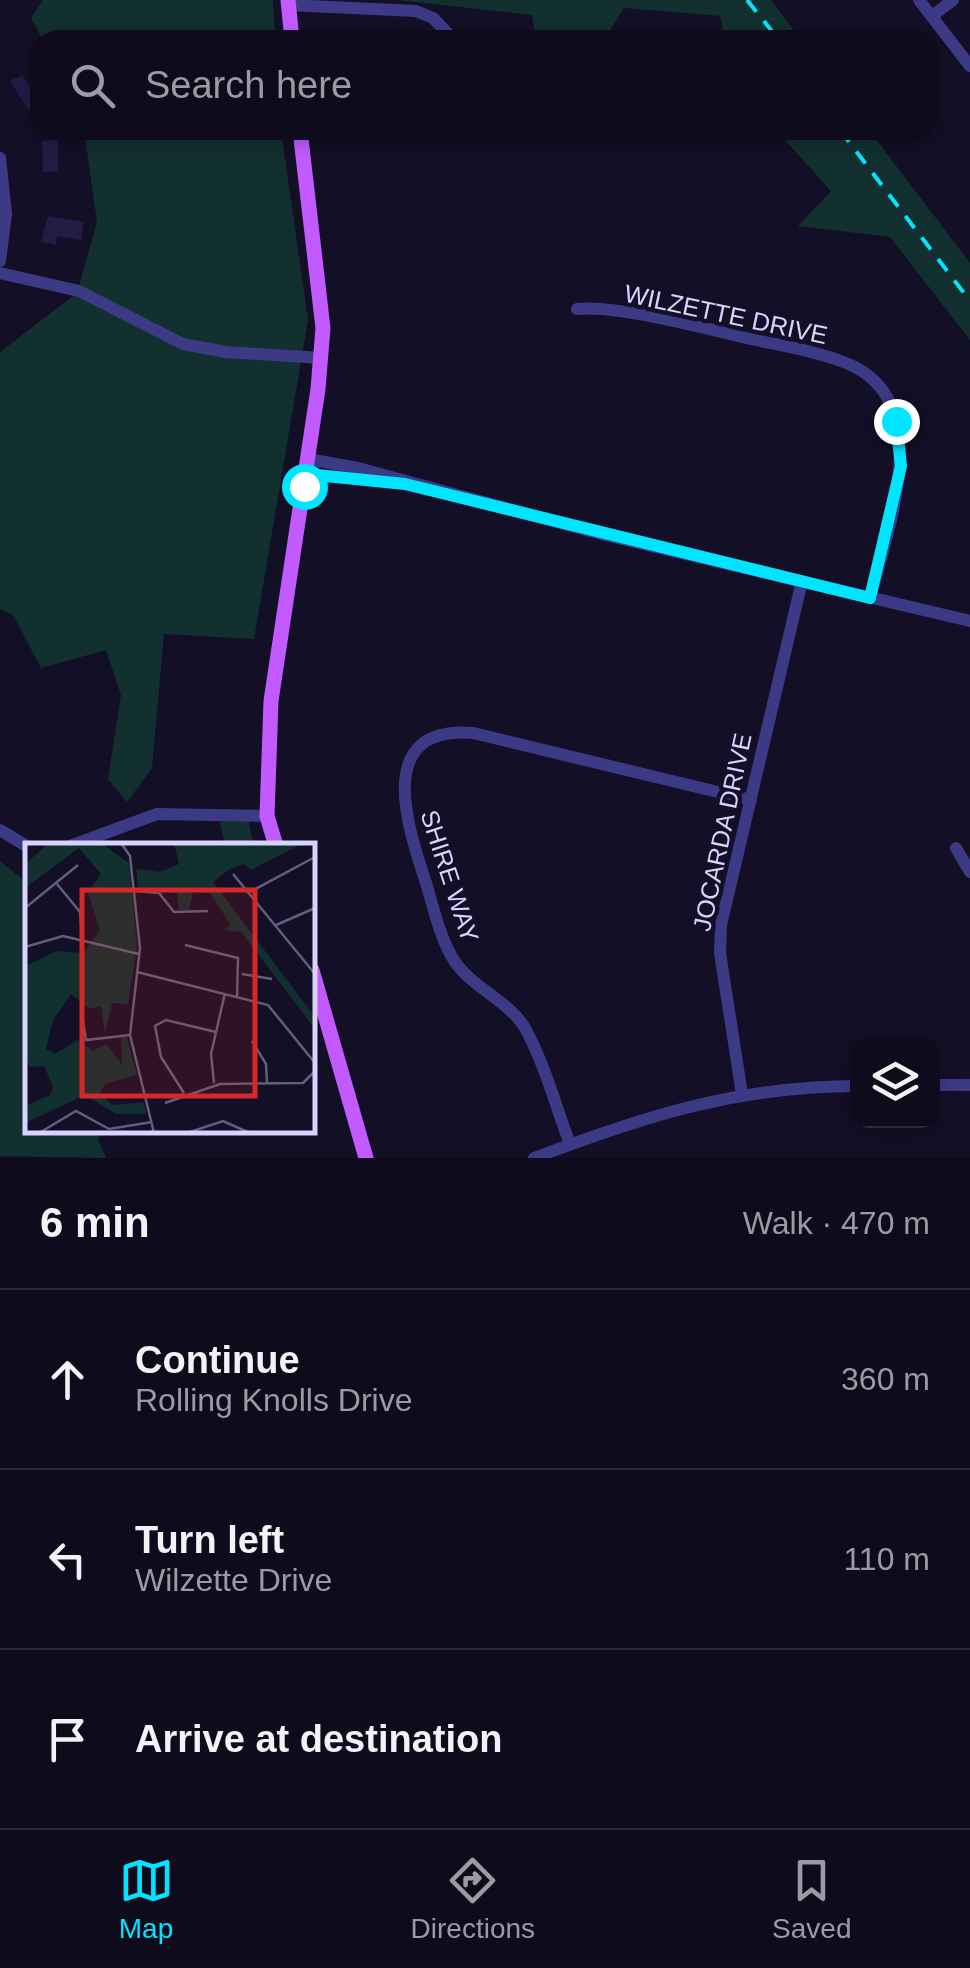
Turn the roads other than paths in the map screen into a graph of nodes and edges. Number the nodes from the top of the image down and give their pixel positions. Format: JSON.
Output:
{"nodes":[{"id":1,"x":919,"y":0,"type":"edge"},
{"id":2,"x":954,"y":0,"type":"edge"},
{"id":3,"x":288,"y":2,"type":"edge"},
{"id":4,"x":932,"y":16,"type":"junction"},
{"id":5,"x":291,"y":30,"type":"edge"},
{"id":6,"x":444,"y":30,"type":"edge"},
{"id":7,"x":970,"y":66,"type":"edge"},
{"id":8,"x":301,"y":140,"type":"edge"},
{"id":9,"x":0,"y":158,"type":"edge"},
{"id":10,"x":0,"y":261,"type":"edge"},
{"id":11,"x":0,"y":273,"type":"edge"},
{"id":12,"x":577,"y":310,"type":"dead end"},
{"id":13,"x":321,"y":358,"type":"junction"},
{"id":14,"x":307,"y":466,"type":"junction"},
{"id":15,"x":802,"y":582,"type":"junction"},
{"id":16,"x":870,"y":598,"type":"junction"},
{"id":17,"x":970,"y":622,"type":"edge"},
{"id":18,"x":750,"y":800,"type":"junction"},
{"id":19,"x":267,"y":816,"type":"junction"},
{"id":20,"x":0,"y":830,"type":"edge"},
{"id":21,"x":78,"y":843,"type":"edge"},
{"id":22,"x":275,"y":843,"type":"edge"},
{"id":23,"x":25,"y":846,"type":"edge"},
{"id":24,"x":956,"y":848,"type":"dead end"},
{"id":25,"x":970,"y":872,"type":"edge"},
{"id":26,"x":315,"y":980,"type":"edge"},
{"id":27,"x":970,"y":1085,"type":"edge"},
{"id":28,"x":940,"y":1086,"type":"edge"},
{"id":29,"x":850,"y":1087,"type":"edge"},
{"id":30,"x":742,"y":1094,"type":"junction"},
{"id":31,"x":570,"y":1144,"type":"junction"},
{"id":32,"x":366,"y":1158,"type":"edge"},
{"id":33,"x":534,"y":1158,"type":"edge"}],
"edges":[{"from":1,"to":4,"type":"street"},
{"from":2,"to":4,"type":"street"},
{"from":3,"to":5,"type":"main road"},
{"from":3,"to":6,"type":"street"},
{"from":4,"to":7,"type":"street"},
{"from":8,"to":13,"type":"main road"},
{"from":9,"to":10,"type":"street"},
{"from":11,"to":13,"type":"street"},
{"from":12,"to":16,"type":"street","name":"WILZETTE DRIVE"},
{"from":13,"to":14,"type":"main road"},
{"from":14,"to":15,"type":"street"},
{"from":14,"to":19,"type":"main road"},
{"from":15,"to":16,"type":"street"},
{"from":15,"to":18,"type":"street","name":"JOCARDA DRIVE"},
{"from":16,"to":17,"type":"street"},
{"from":18,"to":30,"type":"street","name":"JOCARDA DRIVE"},
{"from":18,"to":31,"type":"street","name":"SHIRE WAY"},
{"from":19,"to":21,"type":"street"},
{"from":19,"to":22,"type":"main road"},
{"from":20,"to":23,"type":"street"},
{"from":24,"to":25,"type":"street"},
{"from":26,"to":32,"type":"main road"},
{"from":27,"to":28,"type":"street"},
{"from":29,"to":30,"type":"street"},
{"from":30,"to":31,"type":"street"},
{"from":31,"to":33,"type":"street"}]}
